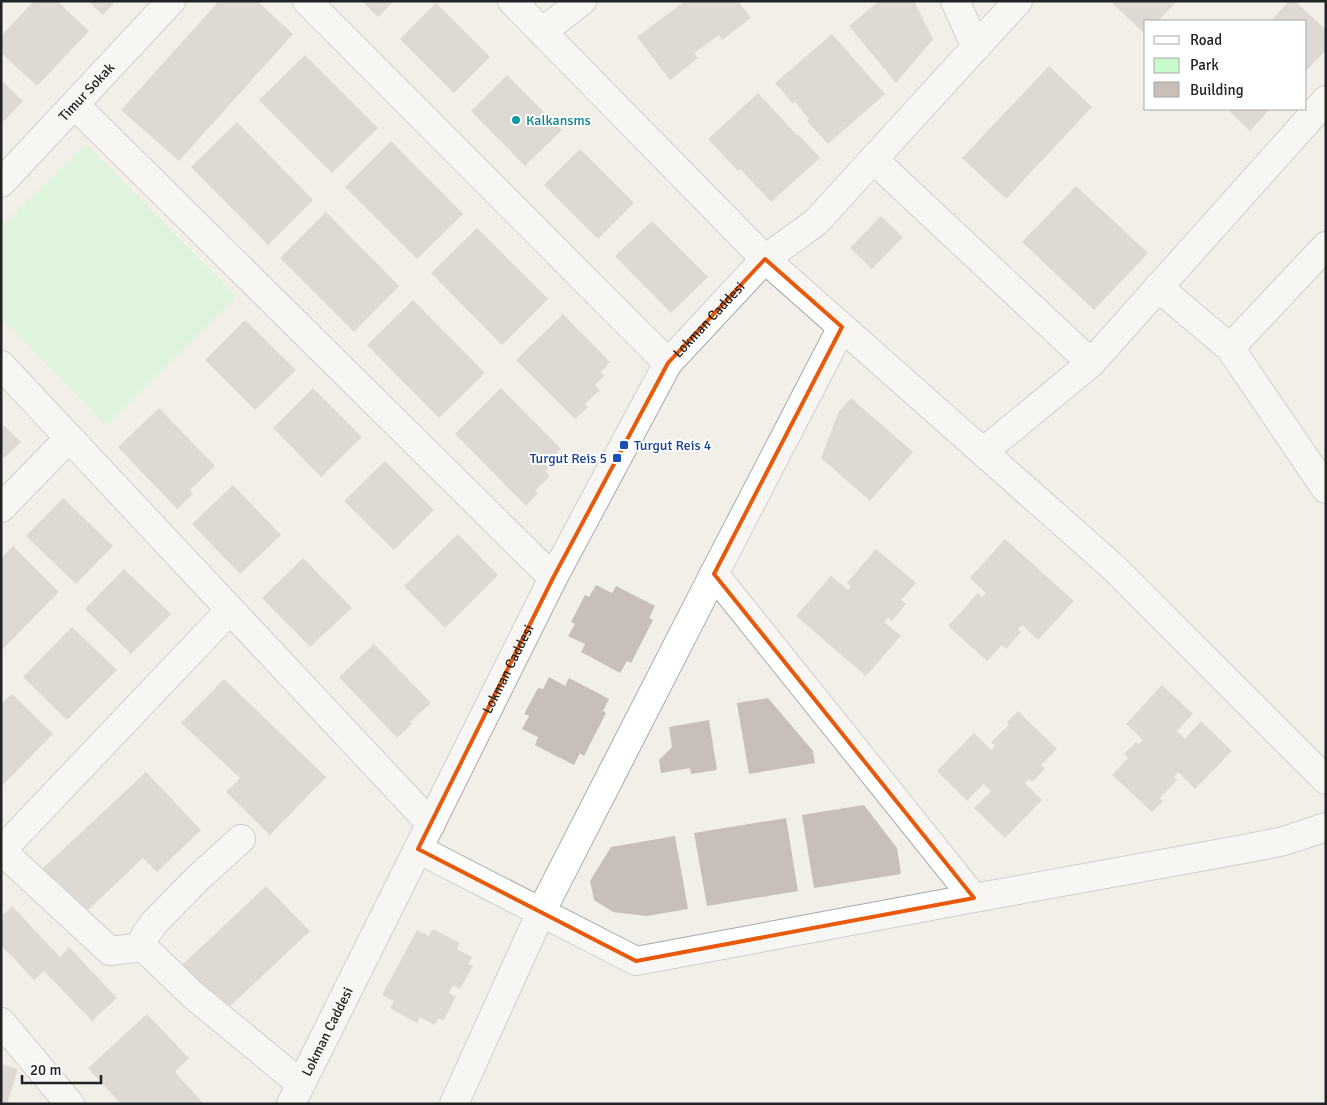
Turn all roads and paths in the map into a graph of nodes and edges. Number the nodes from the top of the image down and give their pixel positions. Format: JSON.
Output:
{"nodes":[{"id":1,"x":171,"y":1,"type":"edge"},
{"id":2,"x":307,"y":1,"type":"edge"},
{"id":3,"x":512,"y":1,"type":"edge"},
{"id":4,"x":582,"y":1,"type":"edge"},
{"id":5,"x":955,"y":1,"type":"edge"},
{"id":6,"x":1018,"y":1,"type":"edge"},
{"id":7,"x":542,"y":32,"type":"junction"},
{"id":8,"x":976,"y":46,"type":"junction"},
{"id":9,"x":1326,"y":100,"type":"edge"},
{"id":10,"x":75,"y":105,"type":"junction"},
{"id":11,"x":873,"y":159,"type":"junction"},
{"id":12,"x":1,"y":183,"type":"edge"},
{"id":13,"x":1326,"y":246,"type":"edge"},
{"id":14,"x":765,"y":260,"type":"junction"},
{"id":15,"x":1158,"y":288,"type":"junction"},
{"id":16,"x":842,"y":327,"type":"junction"},
{"id":17,"x":1230,"y":348,"type":"junction"},
{"id":18,"x":668,"y":363,"type":"junction"},
{"id":19,"x":1091,"y":363,"type":"junction"},
{"id":20,"x":1,"y":365,"type":"edge"},
{"id":21,"x":69,"y":438,"type":"junction"},
{"id":22,"x":983,"y":452,"type":"junction"},
{"id":23,"x":1326,"y":489,"type":"edge"},
{"id":24,"x":1,"y":508,"type":"edge"},
{"id":25,"x":714,"y":574,"type":"junction"},
{"id":26,"x":554,"y":578,"type":"junction"},
{"id":27,"x":230,"y":610,"type":"junction"},
{"id":28,"x":1326,"y":780,"type":"edge"},
{"id":29,"x":431,"y":824,"type":"junction"},
{"id":30,"x":1326,"y":827,"type":"edge"},
{"id":31,"x":241,"y":839,"type":"dead end"},
{"id":32,"x":418,"y":849,"type":"junction"},
{"id":33,"x":1,"y":851,"type":"edge"},
{"id":34,"x":974,"y":898,"type":"junction"},
{"id":35,"x":541,"y":912,"type":"junction"},
{"id":36,"x":143,"y":948,"type":"junction"},
{"id":37,"x":1,"y":1022,"type":"edge"},
{"id":38,"x":296,"y":1094,"type":"edge"},
{"id":39,"x":70,"y":1104,"type":"edge"},
{"id":40,"x":454,"y":1104,"type":"edge"}],
"edges":[{"from":1,"to":10,"type":"street","name":"Timur Sokak"},
{"from":2,"to":18,"type":"street"},
{"from":3,"to":7,"type":"street"},
{"from":4,"to":7,"type":"street"},
{"from":5,"to":8,"type":"street"},
{"from":6,"to":8,"type":"street","name":"Lokman Caddesi"},
{"from":7,"to":14,"type":"street"},
{"from":8,"to":11,"type":"street","name":"Lokman Caddesi"},
{"from":9,"to":15,"type":"street"},
{"from":10,"to":12,"type":"street","name":"Timur Sokak"},
{"from":10,"to":26,"type":"street"},
{"from":11,"to":14,"type":"street","name":"Lokman Caddesi"},
{"from":11,"to":19,"type":"street"},
{"from":13,"to":17,"type":"street"},
{"from":14,"to":16,"type":"street"},
{"from":14,"to":18,"type":"street","name":"Lokman Caddesi"},
{"from":15,"to":17,"type":"street"},
{"from":15,"to":19,"type":"street"},
{"from":16,"to":22,"type":"street"},
{"from":16,"to":25,"type":"street"},
{"from":17,"to":23,"type":"street"},
{"from":18,"to":26,"type":"street","name":"Lokman Caddesi"},
{"from":19,"to":22,"type":"street"},
{"from":20,"to":21,"type":"street"},
{"from":21,"to":24,"type":"street"},
{"from":21,"to":27,"type":"street"},
{"from":22,"to":28,"type":"street"},
{"from":25,"to":34,"type":"street"},
{"from":25,"to":35,"type":"street"},
{"from":26,"to":29,"type":"street","name":"Lokman Caddesi"},
{"from":27,"to":29,"type":"street"},
{"from":27,"to":33,"type":"street"},
{"from":29,"to":32,"type":"street","name":"Lokman Caddesi"},
{"from":30,"to":34,"type":"street"},
{"from":31,"to":36,"type":"street"},
{"from":32,"to":35,"type":"street"},
{"from":32,"to":38,"type":"street","name":"Lokman Caddesi"},
{"from":33,"to":36,"type":"street"},
{"from":34,"to":35,"type":"street"},
{"from":35,"to":40,"type":"street"},
{"from":36,"to":38,"type":"street"},
{"from":37,"to":39,"type":"street"}]}
